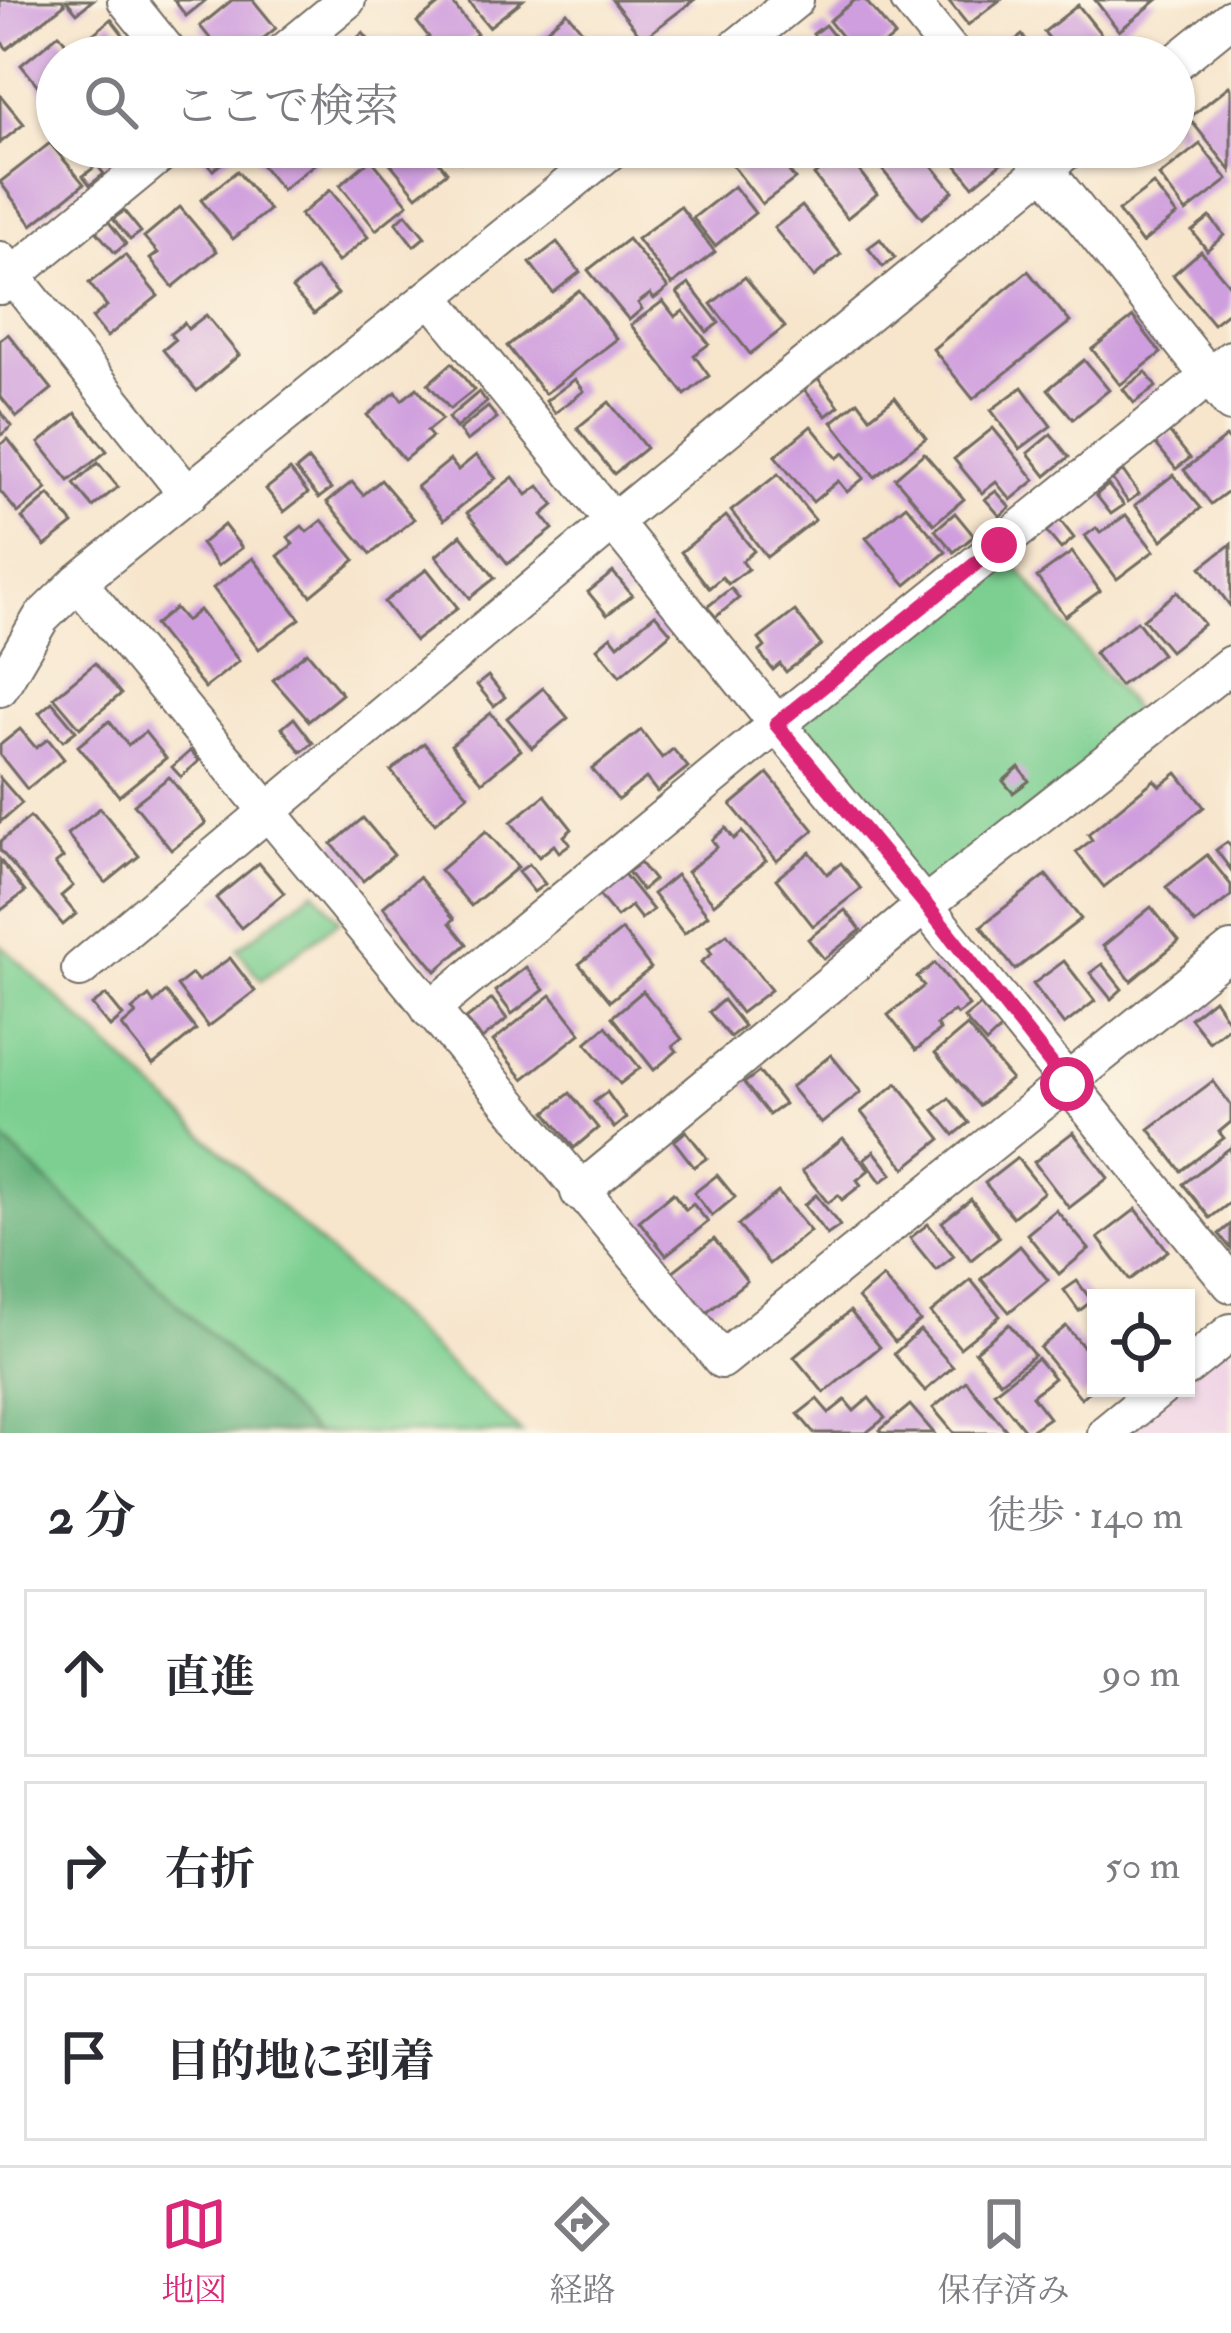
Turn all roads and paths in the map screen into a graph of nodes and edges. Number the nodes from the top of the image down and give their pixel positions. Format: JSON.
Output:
{"nodes":[{"id":1,"x":126,"y":0,"type":"edge"},
{"id":2,"x":347,"y":0,"type":"edge"},
{"id":3,"x":909,"y":0,"type":"edge"},
{"id":4,"x":774,"y":6,"type":"edge"},
{"id":5,"x":1231,"y":18,"type":"edge"},
{"id":6,"x":155,"y":36,"type":"edge"},
{"id":7,"x":303,"y":36,"type":"edge"},
{"id":8,"x":745,"y":36,"type":"edge"},
{"id":9,"x":938,"y":36,"type":"edge"},
{"id":10,"x":1195,"y":47,"type":"edge"},
{"id":11,"x":142,"y":168,"type":"edge"},
{"id":12,"x":590,"y":168,"type":"edge"},
{"id":13,"x":1031,"y":168,"type":"edge"},
{"id":14,"x":1059,"y":168,"type":"edge"},
{"id":15,"x":4,"y":274,"type":"edge"},
{"id":16,"x":432,"y":298,"type":"junction"},
{"id":17,"x":1224,"y":380,"type":"edge"},
{"id":18,"x":188,"y":495,"type":"junction"},
{"id":19,"x":613,"y":522,"type":"junction"},
{"id":20,"x":78,"y":582,"type":"junction"},
{"id":21,"x":1231,"y":664,"type":"edge"},
{"id":22,"x":0,"y":688,"type":"edge"},
{"id":23,"x":776,"y":724,"type":"junction"},
{"id":24,"x":268,"y":813,"type":"junction"},
{"id":25,"x":926,"y":905,"type":"junction"},
{"id":26,"x":1231,"y":950,"type":"edge"},
{"id":27,"x":80,"y":969,"type":"dead end"},
{"id":28,"x":430,"y":1010,"type":"junction"},
{"id":29,"x":1067,"y":1084,"type":"junction"},
{"id":30,"x":579,"y":1192,"type":"junction"},
{"id":31,"x":1231,"y":1284,"type":"edge"},
{"id":32,"x":1231,"y":1332,"type":"edge"},
{"id":33,"x":1195,"y":1361,"type":"edge"},
{"id":34,"x":1150,"y":1397,"type":"edge"},
{"id":35,"x":1106,"y":1433,"type":"edge"}],
"edges":[{"from":1,"to":6,"type":"street"},
{"from":2,"to":7,"type":"street"},
{"from":3,"to":9,"type":"street"},
{"from":4,"to":8,"type":"street"},
{"from":5,"to":10,"type":"street"},
{"from":11,"to":15,"type":"street"},
{"from":12,"to":16,"type":"street"},
{"from":13,"to":19,"type":"street"},
{"from":14,"to":17,"type":"street"},
{"from":15,"to":18,"type":"street"},
{"from":16,"to":18,"type":"street"},
{"from":16,"to":19,"type":"street"},
{"from":17,"to":23,"type":"street"},
{"from":18,"to":20,"type":"street"},
{"from":19,"to":23,"type":"street"},
{"from":19,"to":24,"type":"street"},
{"from":20,"to":22,"type":"street"},
{"from":20,"to":24,"type":"street"},
{"from":21,"to":25,"type":"street"},
{"from":23,"to":25,"type":"street"},
{"from":23,"to":28,"type":"street"},
{"from":24,"to":27,"type":"street"},
{"from":24,"to":28,"type":"street"},
{"from":25,"to":29,"type":"street"},
{"from":25,"to":30,"type":"street"},
{"from":26,"to":29,"type":"street"},
{"from":28,"to":30,"type":"street"},
{"from":29,"to":30,"type":"street"},
{"from":29,"to":31,"type":"street"},
{"from":32,"to":33,"type":"street"},
{"from":34,"to":35,"type":"street"}]}
